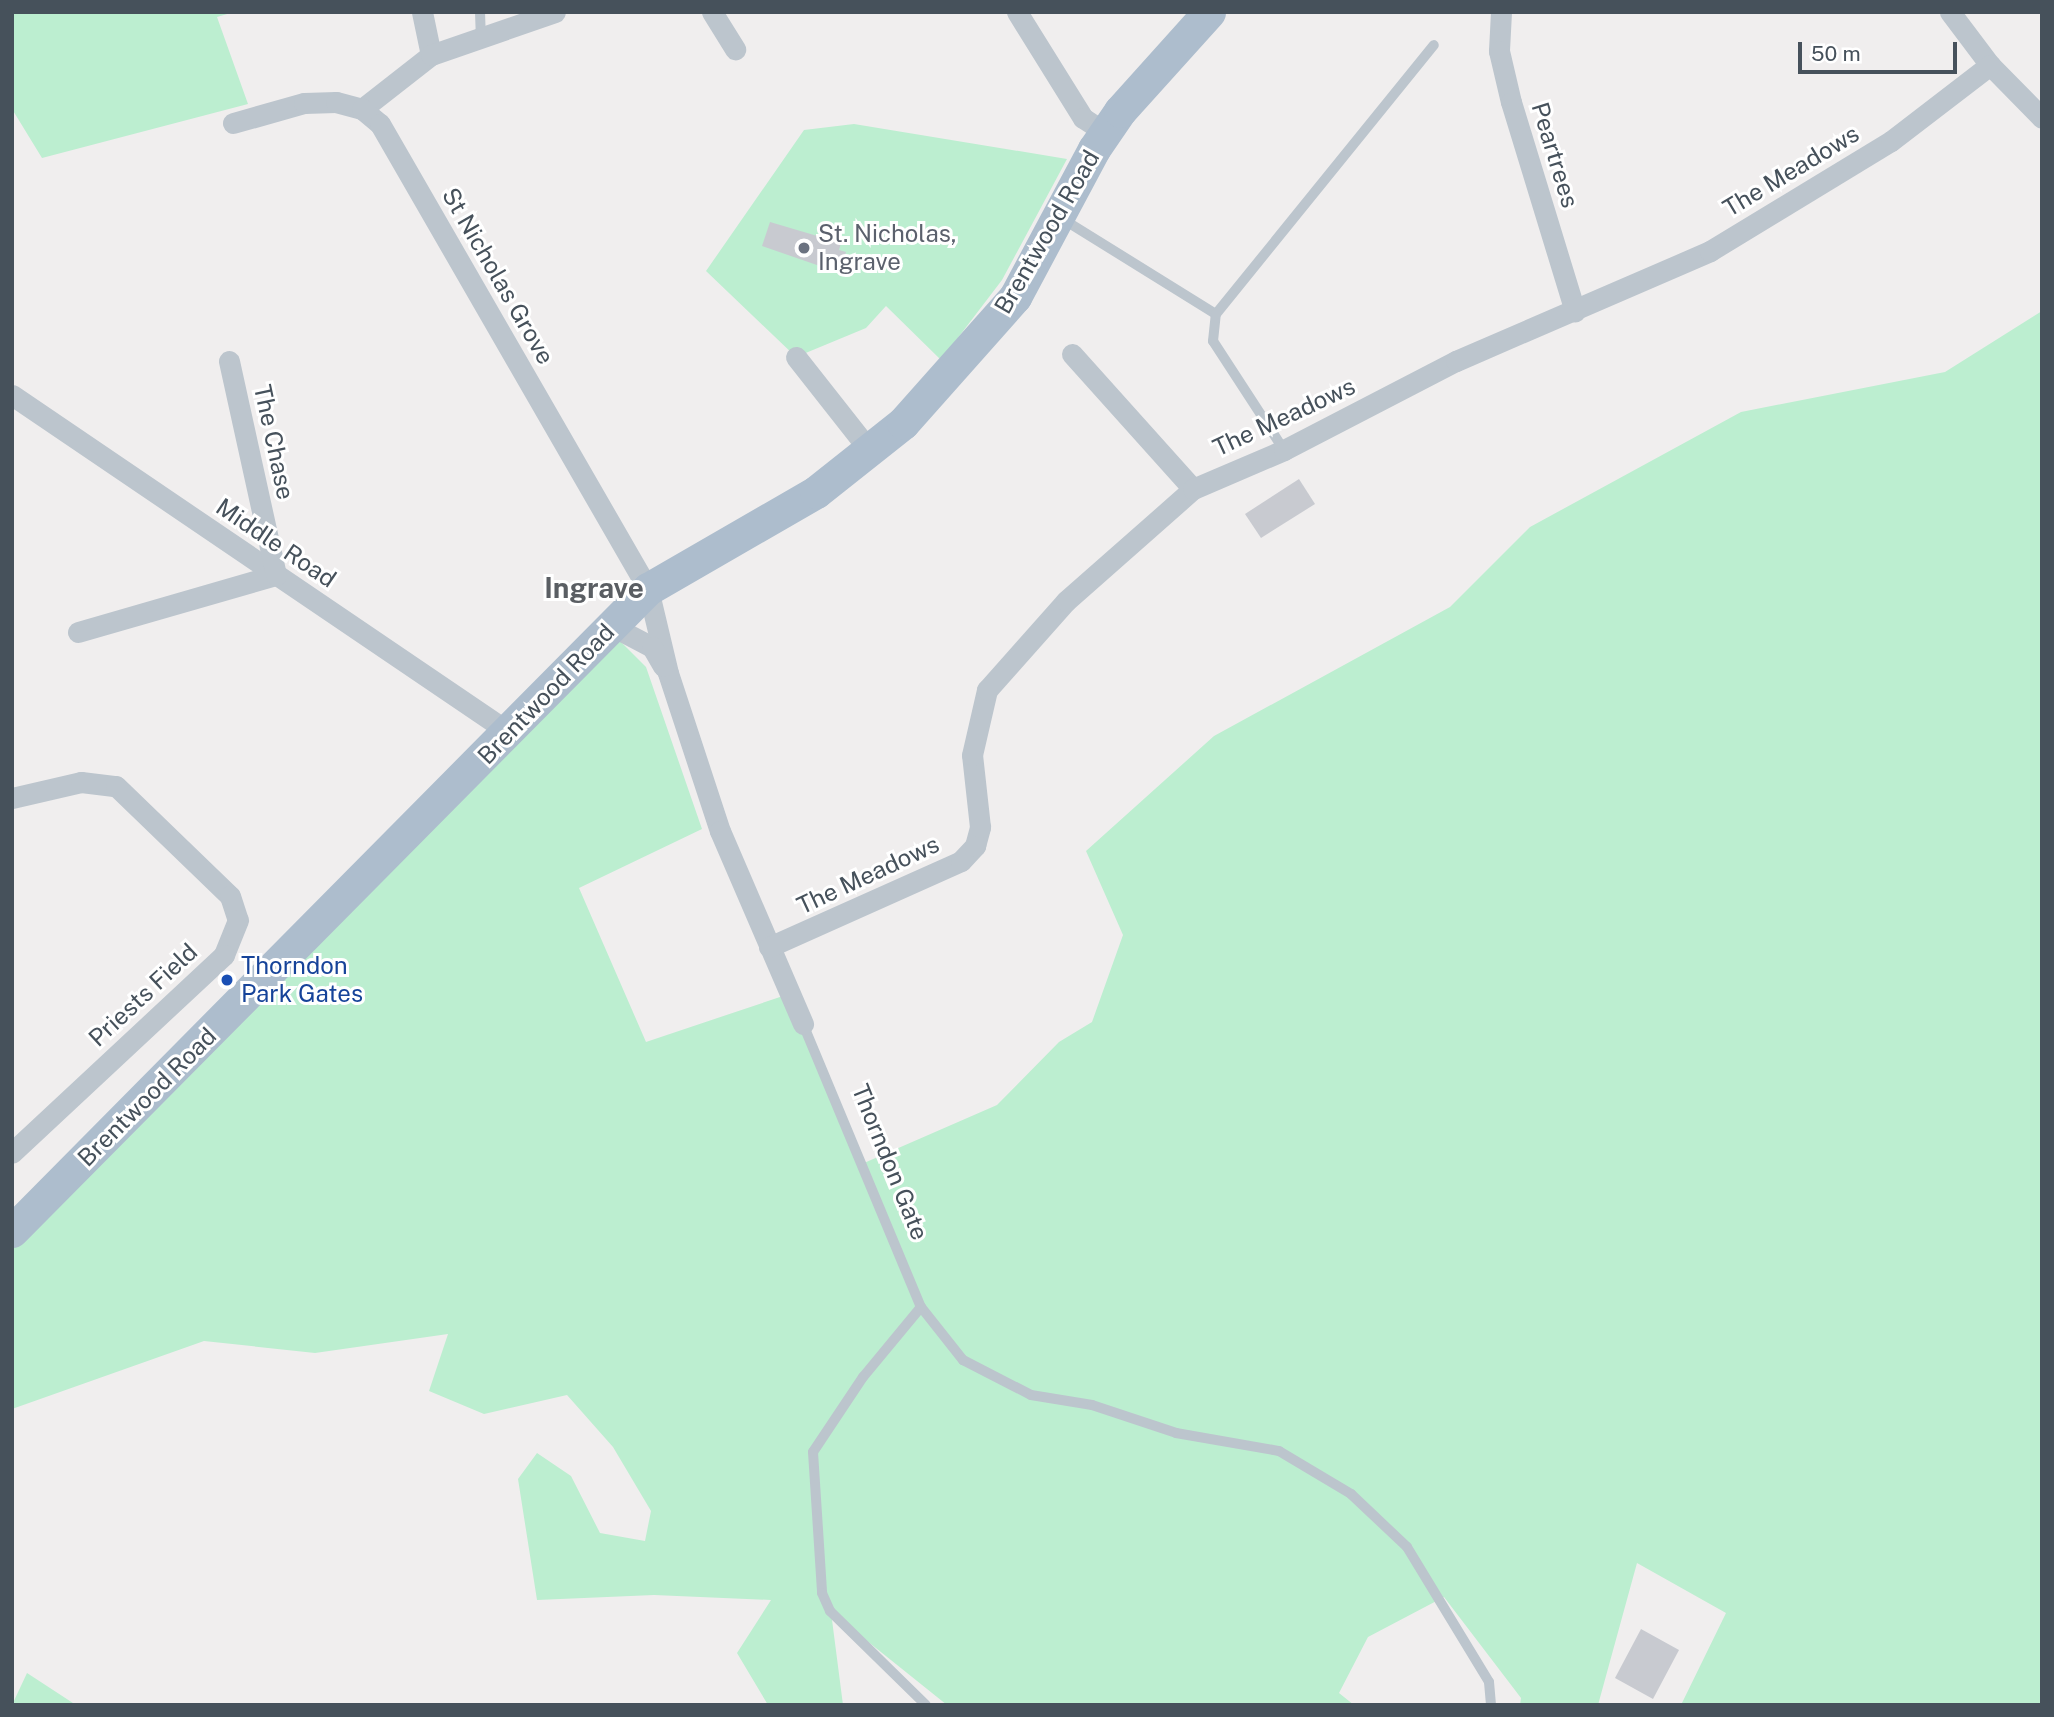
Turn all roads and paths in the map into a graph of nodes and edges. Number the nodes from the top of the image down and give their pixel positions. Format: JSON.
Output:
{"nodes":[{"id":1,"x":422,"y":12,"type":"edge"},
{"id":2,"x":480,"y":12,"type":"edge"},
{"id":3,"x":555,"y":12,"type":"edge"},
{"id":4,"x":712,"y":12,"type":"edge"},
{"id":5,"x":1017,"y":12,"type":"edge"},
{"id":6,"x":1501,"y":12,"type":"edge"},
{"id":7,"x":1950,"y":12,"type":"edge"},
{"id":8,"x":1206,"y":13,"type":"edge"},
{"id":9,"x":481,"y":38,"type":"junction"},
{"id":10,"x":1434,"y":45,"type":"dead end"},
{"id":11,"x":735,"y":48,"type":"dead end"},
{"id":12,"x":431,"y":55,"type":"junction"},
{"id":13,"x":1990,"y":65,"type":"junction"},
{"id":14,"x":362,"y":110,"type":"junction"},
{"id":15,"x":2042,"y":118,"type":"edge"},
{"id":16,"x":233,"y":123,"type":"dead end"},
{"id":17,"x":1106,"y":133,"type":"junction"},
{"id":18,"x":1061,"y":218,"type":"junction"},
{"id":19,"x":1575,"y":311,"type":"junction"},
{"id":20,"x":1216,"y":314,"type":"junction"},
{"id":21,"x":1072,"y":354,"type":"dead end"},
{"id":22,"x":796,"y":357,"type":"dead end"},
{"id":23,"x":229,"y":361,"type":"dead end"},
{"id":24,"x":12,"y":395,"type":"edge"},
{"id":25,"x":1284,"y":450,"type":"junction"},
{"id":26,"x":870,"y":451,"type":"junction"},
{"id":27,"x":1193,"y":489,"type":"junction"},
{"id":28,"x":276,"y":575,"type":"junction"},
{"id":29,"x":648,"y":589,"type":"junction"},
{"id":30,"x":612,"y":626,"type":"junction"},
{"id":31,"x":78,"y":632,"type":"dead end"},
{"id":32,"x":668,"y":673,"type":"junction"},
{"id":33,"x":510,"y":733,"type":"junction"},
{"id":34,"x":12,"y":798,"type":"edge"},
{"id":35,"x":769,"y":947,"type":"junction"},
{"id":36,"x":803,"y":1024,"type":"joint"},
{"id":37,"x":12,"y":1153,"type":"edge"},
{"id":38,"x":12,"y":1231,"type":"edge"},
{"id":39,"x":921,"y":1307,"type":"junction"},
{"id":40,"x":926,"y":1705,"type":"edge"},
{"id":41,"x":1492,"y":1705,"type":"edge"}],
"edges":[{"from":1,"to":12,"type":"street"},
{"from":2,"to":9,"type":"lane"},
{"from":3,"to":9,"type":"street"},
{"from":4,"to":11,"type":"street"},
{"from":5,"to":17,"type":"street"},
{"from":6,"to":19,"type":"street","name":"Peartrees"},
{"from":7,"to":13,"type":"street"},
{"from":8,"to":17,"type":"main road","name":"Brentwood Road"},
{"from":9,"to":12,"type":"street"},
{"from":10,"to":20,"type":"lane"},
{"from":12,"to":14,"type":"street"},
{"from":13,"to":15,"type":"street"},
{"from":13,"to":19,"type":"street","name":"The Meadows"},
{"from":14,"to":16,"type":"street"},
{"from":14,"to":29,"type":"street","name":"St Nicholas Grove"},
{"from":17,"to":18,"type":"main road","name":"Brentwood Road"},
{"from":18,"to":20,"type":"lane"},
{"from":18,"to":26,"type":"main road","name":"Brentwood Road"},
{"from":19,"to":25,"type":"street","name":"The Meadows"},
{"from":20,"to":25,"type":"lane"},
{"from":21,"to":27,"type":"street"},
{"from":22,"to":26,"type":"street"},
{"from":23,"to":28,"type":"street","name":"The Chase"},
{"from":24,"to":28,"type":"street","name":"Middle Road"},
{"from":25,"to":27,"type":"street","name":"The Meadows"},
{"from":26,"to":29,"type":"main road","name":"Brentwood Road"},
{"from":27,"to":35,"type":"street","name":"The Meadows"},
{"from":28,"to":31,"type":"street"},
{"from":28,"to":33,"type":"street","name":"Middle Road"},
{"from":29,"to":30,"type":"main road","name":"Brentwood Road"},
{"from":29,"to":32,"type":"street","name":"Thorndon Gate"},
{"from":30,"to":32,"type":"street"},
{"from":30,"to":33,"type":"main road","name":"Brentwood Road"},
{"from":32,"to":35,"type":"street","name":"Thorndon Gate"},
{"from":33,"to":38,"type":"main road","name":"Brentwood Road"},
{"from":34,"to":37,"type":"street","name":"Priests Field"},
{"from":35,"to":36,"type":"street","name":"Thorndon Gate"},
{"from":36,"to":39,"type":"lane","name":"Thorndon Gate"},
{"from":39,"to":40,"type":"lane"},
{"from":39,"to":41,"type":"lane","name":"Thorndon Gate"}]}
